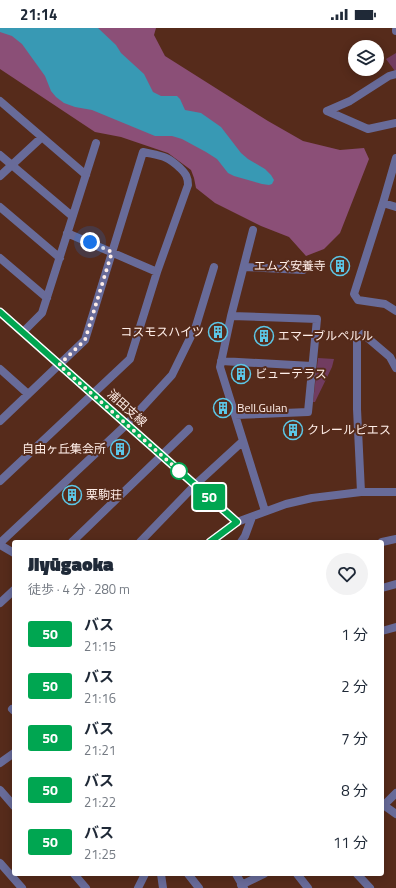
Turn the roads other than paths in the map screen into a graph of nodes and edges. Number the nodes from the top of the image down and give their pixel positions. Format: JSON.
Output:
{"nodes":[{"id":1,"x":396,"y":74,"type":"edge"},
{"id":2,"x":0,"y":102,"type":"edge"},
{"id":3,"x":396,"y":123,"type":"edge"},
{"id":4,"x":41,"y":138,"type":"junction"},
{"id":5,"x":96,"y":143,"type":"dead end"},
{"id":6,"x":0,"y":155,"type":"edge"},
{"id":7,"x":396,"y":158,"type":"edge"},
{"id":8,"x":12,"y":165,"type":"junction"},
{"id":9,"x":86,"y":175,"type":"junction"},
{"id":10,"x":0,"y":176,"type":"edge"},
{"id":11,"x":383,"y":203,"type":"junction"},
{"id":12,"x":0,"y":206,"type":"edge"},
{"id":13,"x":396,"y":207,"type":"edge"},
{"id":14,"x":72,"y":216,"type":"junction"},
{"id":15,"x":254,"y":230,"type":"dead end"},
{"id":16,"x":68,"y":233,"type":"junction"},
{"id":17,"x":112,"y":252,"type":"junction"},
{"id":18,"x":0,"y":258,"type":"edge"},
{"id":19,"x":60,"y":258,"type":"junction"},
{"id":20,"x":214,"y":267,"type":"dead end"},
{"id":21,"x":244,"y":268,"type":"junction"},
{"id":22,"x":303,"y":270,"type":"dead end"},
{"id":23,"x":157,"y":272,"type":"junction"},
{"id":24,"x":47,"y":298,"type":"junction"},
{"id":25,"x":396,"y":311,"type":"edge"},
{"id":26,"x":0,"y":312,"type":"edge"},
{"id":27,"x":231,"y":316,"type":"junction"},
{"id":28,"x":23,"y":332,"type":"junction"},
{"id":29,"x":221,"y":361,"type":"junction"},
{"id":30,"x":59,"y":365,"type":"junction"},
{"id":31,"x":312,"y":366,"type":"junction"},
{"id":32,"x":396,"y":368,"type":"edge"},
{"id":33,"x":0,"y":369,"type":"edge"},
{"id":34,"x":28,"y":394,"type":"junction"},
{"id":35,"x":94,"y":394,"type":"junction"},
{"id":36,"x":235,"y":415,"type":"junction"},
{"id":37,"x":0,"y":421,"type":"edge"},
{"id":38,"x":127,"y":424,"type":"junction"},
{"id":39,"x":189,"y":429,"type":"dead end"},
{"id":40,"x":243,"y":440,"type":"junction"},
{"id":41,"x":162,"y":456,"type":"junction"},
{"id":42,"x":0,"y":481,"type":"edge"},
{"id":43,"x":195,"y":485,"type":"junction"},
{"id":44,"x":361,"y":492,"type":"junction"},
{"id":45,"x":396,"y":492,"type":"edge"},
{"id":46,"x":265,"y":511,"type":"junction"},
{"id":47,"x":252,"y":517,"type":"junction"},
{"id":48,"x":237,"y":522,"type":"junction"},
{"id":49,"x":396,"y":539,"type":"edge"},
{"id":50,"x":74,"y":540,"type":"edge"},
{"id":51,"x":142,"y":540,"type":"edge"},
{"id":52,"x":213,"y":540,"type":"edge"},
{"id":53,"x":243,"y":540,"type":"edge"},
{"id":54,"x":384,"y":542,"type":"edge"},
{"id":55,"x":0,"y":544,"type":"edge"},
{"id":56,"x":12,"y":553,"type":"edge"},
{"id":57,"x":396,"y":584,"type":"edge"},
{"id":58,"x":384,"y":587,"type":"edge"},
{"id":59,"x":12,"y":592,"type":"edge"},
{"id":60,"x":0,"y":603,"type":"edge"},
{"id":61,"x":396,"y":627,"type":"edge"},
{"id":62,"x":384,"y":630,"type":"edge"},
{"id":63,"x":12,"y":754,"type":"edge"},
{"id":64,"x":0,"y":762,"type":"edge"},
{"id":65,"x":0,"y":790,"type":"edge"},
{"id":66,"x":396,"y":792,"type":"edge"},
{"id":67,"x":12,"y":804,"type":"edge"},
{"id":68,"x":384,"y":804,"type":"edge"},
{"id":69,"x":384,"y":806,"type":"edge"},
{"id":70,"x":396,"y":814,"type":"edge"},
{"id":71,"x":0,"y":864,"type":"edge"},
{"id":72,"x":76,"y":876,"type":"edge"},
{"id":73,"x":142,"y":876,"type":"edge"},
{"id":74,"x":161,"y":876,"type":"edge"},
{"id":75,"x":190,"y":876,"type":"edge"},
{"id":76,"x":237,"y":876,"type":"edge"},
{"id":77,"x":260,"y":876,"type":"edge"},
{"id":78,"x":299,"y":876,"type":"edge"},
{"id":79,"x":359,"y":876,"type":"edge"},
{"id":80,"x":242,"y":886,"type":"edge"},
{"id":81,"x":22,"y":888,"type":"edge"},
{"id":82,"x":86,"y":888,"type":"edge"},
{"id":83,"x":138,"y":888,"type":"edge"},
{"id":84,"x":163,"y":888,"type":"edge"},
{"id":85,"x":199,"y":888,"type":"edge"},
{"id":86,"x":308,"y":888,"type":"edge"},
{"id":87,"x":370,"y":888,"type":"edge"}],
"edges":[{"from":1,"to":3,"type":"street"},
{"from":2,"to":4,"type":"street"},
{"from":4,"to":8,"type":"street"},
{"from":4,"to":9,"type":"street"},
{"from":5,"to":9,"type":"street"},
{"from":6,"to":8,"type":"street"},
{"from":7,"to":11,"type":"street"},
{"from":8,"to":10,"type":"street"},
{"from":8,"to":14,"type":"street"},
{"from":9,"to":14,"type":"street"},
{"from":11,"to":13,"type":"street"},
{"from":11,"to":25,"type":"street"},
{"from":12,"to":19,"type":"street"},
{"from":14,"to":16,"type":"street"},
{"from":15,"to":21,"type":"street"},
{"from":16,"to":17,"type":"street"},
{"from":16,"to":19,"type":"street"},
{"from":17,"to":23,"type":"street"},
{"from":17,"to":23,"type":"street"},
{"from":17,"to":30,"type":"street"},
{"from":18,"to":24,"type":"street"},
{"from":19,"to":24,"type":"street"},
{"from":20,"to":38,"type":"street"},
{"from":21,"to":22,"type":"street"},
{"from":21,"to":27,"type":"street"},
{"from":23,"to":35,"type":"street"},
{"from":24,"to":28,"type":"street"},
{"from":26,"to":28,"type":"street","name":"浦田支線"},
{"from":27,"to":29,"type":"street"},
{"from":27,"to":31,"type":"street"},
{"from":28,"to":30,"type":"street","name":"浦田支線"},
{"from":29,"to":31,"type":"street"},
{"from":29,"to":36,"type":"street"},
{"from":30,"to":34,"type":"street"},
{"from":30,"to":35,"type":"street","name":"浦田支線"},
{"from":31,"to":36,"type":"street"},
{"from":32,"to":44,"type":"street"},
{"from":33,"to":34,"type":"street"},
{"from":34,"to":37,"type":"street"},
{"from":35,"to":38,"type":"street","name":"浦田支線"},
{"from":35,"to":42,"type":"street"},
{"from":36,"to":40,"type":"street"},
{"from":38,"to":41,"type":"street","name":"浦田支線"},
{"from":38,"to":55,"type":"street"},
{"from":39,"to":41,"type":"street"},
{"from":40,"to":43,"type":"street"},
{"from":40,"to":46,"type":"street"},
{"from":41,"to":43,"type":"street","name":"浦田支線"},
{"from":41,"to":50,"type":"street"},
{"from":43,"to":48,"type":"street","name":"浦田支線"},
{"from":43,"to":51,"type":"street"},
{"from":44,"to":45,"type":"street"},
{"from":44,"to":46,"type":"street"},
{"from":46,"to":47,"type":"street"},
{"from":47,"to":48,"type":"street"},
{"from":47,"to":53,"type":"street"},
{"from":48,"to":52,"type":"street"},
{"from":49,"to":54,"type":"street"},
{"from":55,"to":56,"type":"street"},
{"from":57,"to":58,"type":"street"},
{"from":59,"to":60,"type":"street"},
{"from":61,"to":62,"type":"street"},
{"from":63,"to":64,"type":"street"},
{"from":65,"to":67,"type":"street"},
{"from":66,"to":68,"type":"street"},
{"from":69,"to":70,"type":"street"},
{"from":71,"to":81,"type":"street"},
{"from":72,"to":82,"type":"street"},
{"from":73,"to":83,"type":"street"},
{"from":74,"to":84,"type":"street"},
{"from":75,"to":85,"type":"street"},
{"from":76,"to":80,"type":"street"},
{"from":77,"to":80,"type":"street"},
{"from":78,"to":86,"type":"street"},
{"from":79,"to":87,"type":"street"}]}
